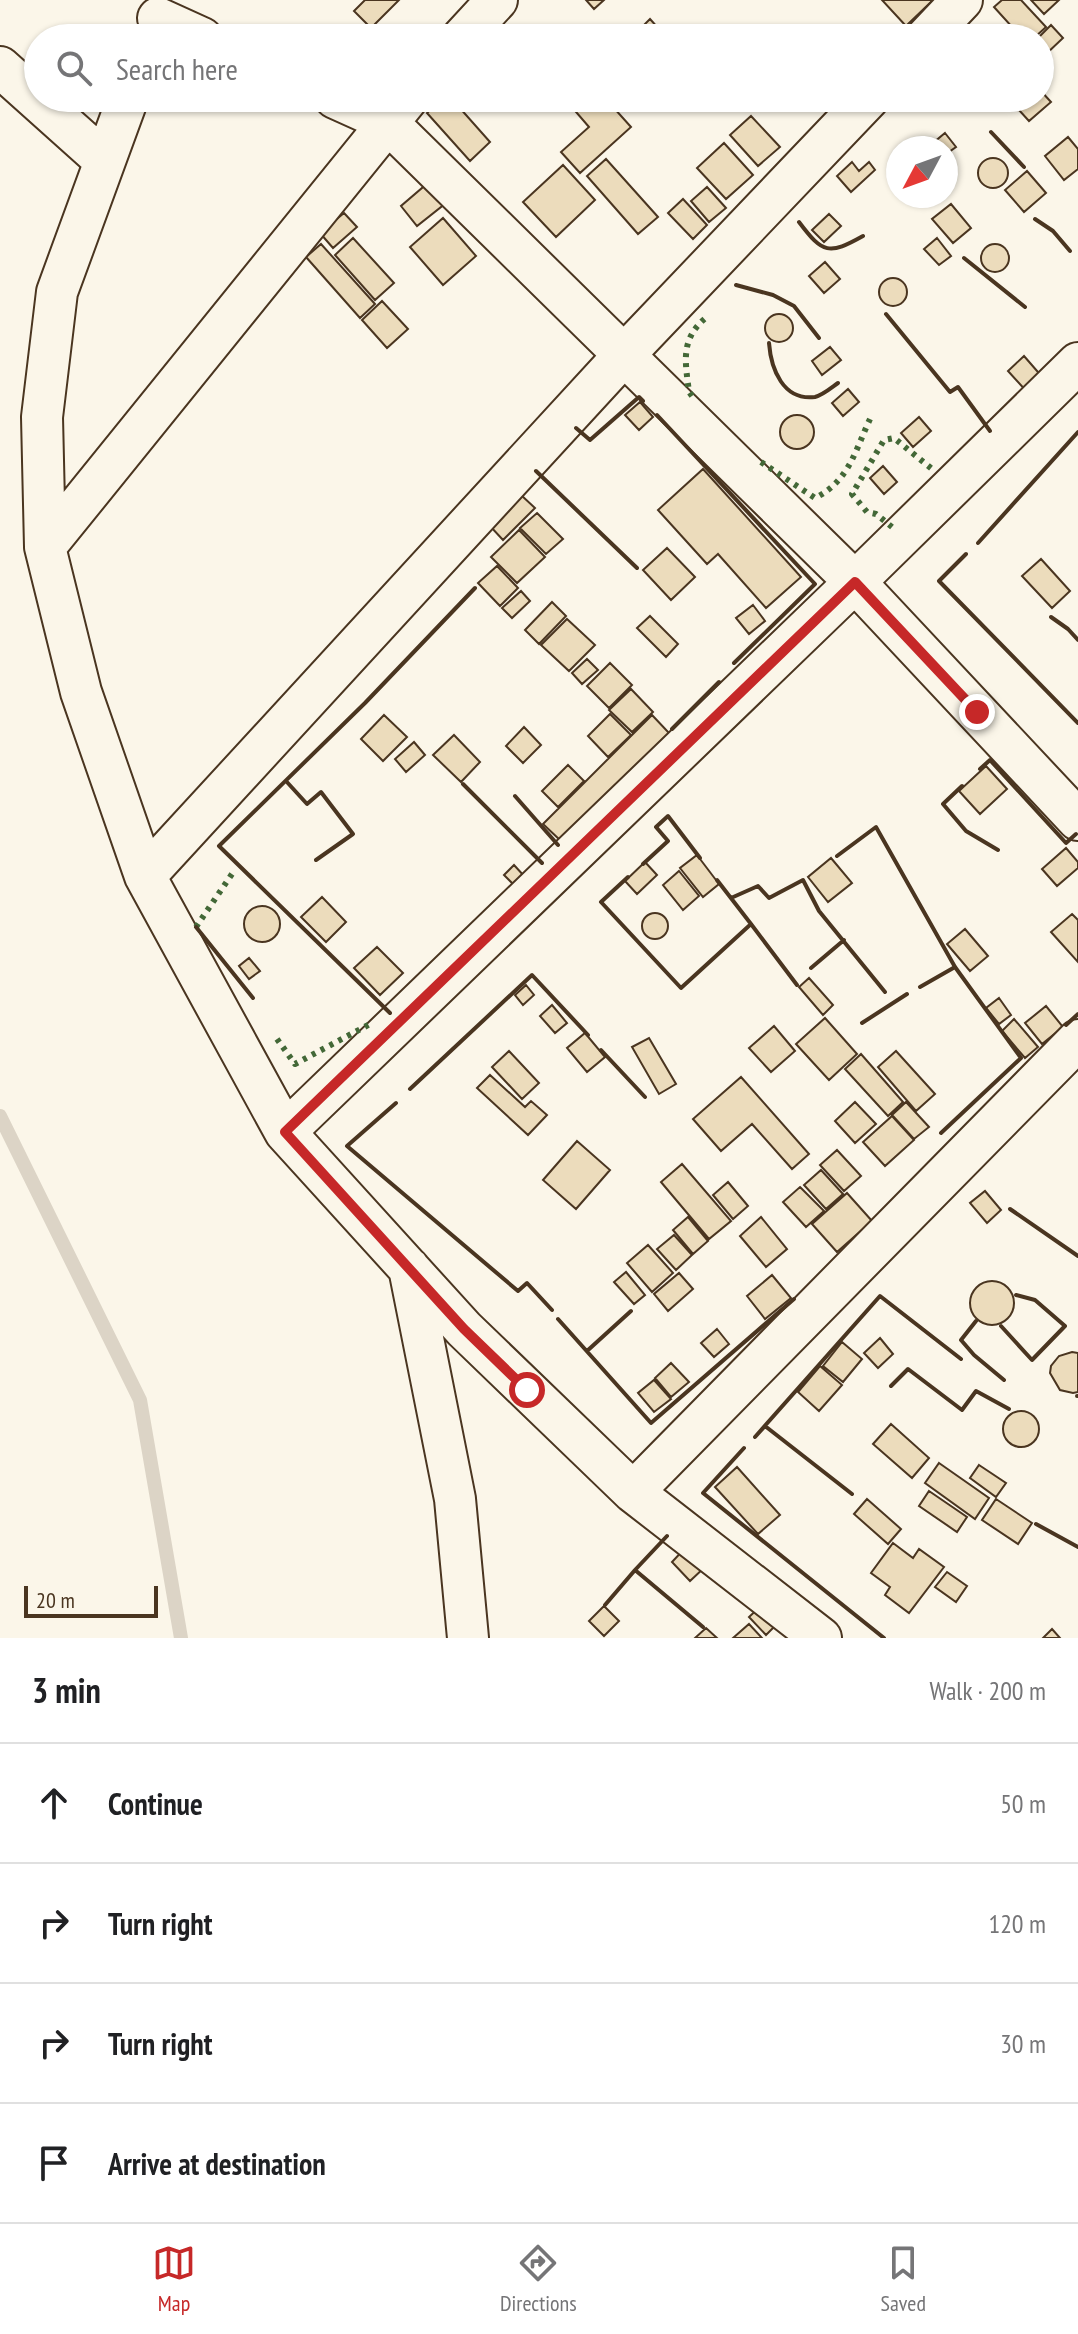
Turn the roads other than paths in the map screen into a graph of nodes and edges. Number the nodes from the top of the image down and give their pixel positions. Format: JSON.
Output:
{"nodes":[{"id":1,"x":497,"y":0,"type":"edge"},
{"id":2,"x":962,"y":0,"type":"edge"},
{"id":3,"x":475,"y":24,"type":"edge"},
{"id":4,"x":939,"y":24,"type":"edge"},
{"id":5,"x":0,"y":67,"type":"edge"},
{"id":6,"x":24,"y":88,"type":"edge"},
{"id":7,"x":50,"y":112,"type":"edge"},
{"id":8,"x":123,"y":112,"type":"edge"},
{"id":9,"x":395,"y":112,"type":"edge"},
{"id":10,"x":399,"y":112,"type":"edge"},
{"id":11,"x":856,"y":112,"type":"edge"},
{"id":12,"x":104,"y":160,"type":"junction"},
{"id":13,"x":624,"y":355,"type":"junction"},
{"id":14,"x":1078,"y":363,"type":"edge"},
{"id":15,"x":45,"y":547,"type":"junction"},
{"id":16,"x":855,"y":582,"type":"junction"},
{"id":17,"x":1078,"y":820,"type":"edge"},
{"id":18,"x":145,"y":876,"type":"junction"},
{"id":19,"x":1078,"y":1040,"type":"edge"},
{"id":20,"x":285,"y":1132,"type":"junction"},
{"id":21,"x":409,"y":1268,"type":"junction"},
{"id":22,"x":633,"y":1492,"type":"junction"},
{"id":23,"x":468,"y":1638,"type":"edge"},
{"id":24,"x":821,"y":1638,"type":"edge"}],
"edges":[{"from":1,"to":3,"type":"street"},
{"from":2,"to":4,"type":"street"},
{"from":5,"to":6,"type":"street"},
{"from":7,"to":12,"type":"street"},
{"from":8,"to":12,"type":"street"},
{"from":9,"to":15,"type":"street"},
{"from":10,"to":13,"type":"street"},
{"from":11,"to":13,"type":"street"},
{"from":12,"to":15,"type":"street"},
{"from":13,"to":16,"type":"street"},
{"from":13,"to":18,"type":"street"},
{"from":14,"to":16,"type":"street"},
{"from":15,"to":18,"type":"street"},
{"from":16,"to":17,"type":"street"},
{"from":16,"to":20,"type":"street"},
{"from":18,"to":20,"type":"street"},
{"from":19,"to":22,"type":"street"},
{"from":20,"to":21,"type":"street"},
{"from":21,"to":22,"type":"street"},
{"from":21,"to":23,"type":"street"},
{"from":22,"to":24,"type":"street"}]}
